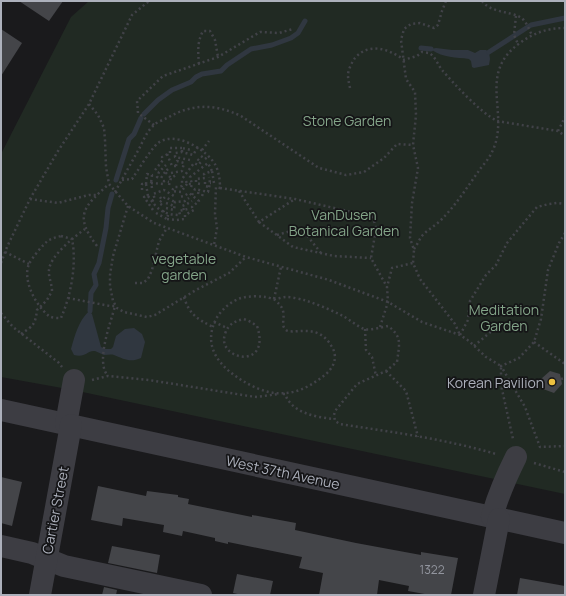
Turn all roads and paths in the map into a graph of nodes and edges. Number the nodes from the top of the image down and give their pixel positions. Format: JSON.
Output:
{"nodes":[{"id":1,"x":149,"y":1,"type":"edge"},
{"id":2,"x":446,"y":1,"type":"edge"},
{"id":3,"x":482,"y":1,"type":"edge"},
{"id":4,"x":516,"y":16,"type":"junction"},
{"id":5,"x":565,"y":28,"type":"edge"},
{"id":6,"x":293,"y":29,"type":"dead end"},
{"id":7,"x":532,"y":35,"type":"junction"},
{"id":8,"x":518,"y":44,"type":"junction"},
{"id":9,"x":218,"y":57,"type":"junction"},
{"id":10,"x":404,"y":60,"type":"junction"},
{"id":11,"x":199,"y":64,"type":"junction"},
{"id":12,"x":350,"y":88,"type":"dead end"},
{"id":13,"x":89,"y":104,"type":"junction"},
{"id":14,"x":565,"y":117,"type":"edge"},
{"id":15,"x":497,"y":121,"type":"junction"},
{"id":16,"x":154,"y":125,"type":"junction"},
{"id":17,"x":558,"y":131,"type":"junction"},
{"id":18,"x":565,"y":136,"type":"edge"},
{"id":19,"x":209,"y":141,"type":"dead end"},
{"id":20,"x":413,"y":145,"type":"junction"},
{"id":21,"x":198,"y":147,"type":"junction"},
{"id":22,"x":182,"y":148,"type":"junction"},
{"id":23,"x":191,"y":150,"type":"dead end"},
{"id":24,"x":202,"y":150,"type":"junction"},
{"id":25,"x":182,"y":152,"type":"junction"},
{"id":26,"x":167,"y":154,"type":"junction"},
{"id":27,"x":209,"y":156,"type":"junction"},
{"id":28,"x":190,"y":160,"type":"dead end"},
{"id":29,"x":166,"y":165,"type":"dead end"},
{"id":30,"x":168,"y":169,"type":"dead end"},
{"id":31,"x":155,"y":170,"type":"dead end"},
{"id":32,"x":176,"y":171,"type":"junction"},
{"id":33,"x":212,"y":171,"type":"junction"},
{"id":34,"x":165,"y":172,"type":"junction"},
{"id":35,"x":171,"y":173,"type":"dead end"},
{"id":36,"x":209,"y":177,"type":"dead end"},
{"id":37,"x":171,"y":178,"type":"junction"},
{"id":38,"x":121,"y":180,"type":"junction"},
{"id":39,"x":205,"y":182,"type":"dead end"},
{"id":40,"x":151,"y":183,"type":"junction"},
{"id":41,"x":210,"y":183,"type":"junction"},
{"id":42,"x":109,"y":184,"type":"junction"},
{"id":43,"x":146,"y":184,"type":"junction"},
{"id":44,"x":200,"y":184,"type":"dead end"},
{"id":45,"x":209,"y":187,"type":"junction"},
{"id":46,"x":152,"y":188,"type":"dead end"},
{"id":47,"x":220,"y":188,"type":"junction"},
{"id":48,"x":142,"y":190,"type":"dead end"},
{"id":49,"x":199,"y":190,"type":"junction"},
{"id":50,"x":239,"y":190,"type":"junction"},
{"id":51,"x":204,"y":191,"type":"junction"},
{"id":52,"x":115,"y":192,"type":"junction"},
{"id":53,"x":198,"y":194,"type":"dead end"},
{"id":54,"x":96,"y":195,"type":"junction"},
{"id":55,"x":192,"y":195,"type":"junction"},
{"id":56,"x":148,"y":196,"type":"junction"},
{"id":57,"x":174,"y":196,"type":"dead end"},
{"id":58,"x":202,"y":196,"type":"dead end"},
{"id":59,"x":160,"y":197,"type":"dead end"},
{"id":60,"x":178,"y":197,"type":"dead end"},
{"id":61,"x":189,"y":198,"type":"dead end"},
{"id":62,"x":30,"y":199,"type":"junction"},
{"id":63,"x":295,"y":199,"type":"junction"},
{"id":64,"x":162,"y":200,"type":"junction"},
{"id":65,"x":152,"y":201,"type":"junction"},
{"id":66,"x":192,"y":201,"type":"dead end"},
{"id":67,"x":175,"y":202,"type":"junction"},
{"id":68,"x":166,"y":203,"type":"dead end"},
{"id":69,"x":565,"y":204,"type":"edge"},
{"id":70,"x":162,"y":205,"type":"dead end"},
{"id":71,"x":128,"y":206,"type":"junction"},
{"id":72,"x":174,"y":206,"type":"junction"},
{"id":73,"x":188,"y":209,"type":"dead end"},
{"id":74,"x":152,"y":210,"type":"dead end"},
{"id":75,"x":184,"y":210,"type":"junction"},
{"id":76,"x":163,"y":212,"type":"junction"},
{"id":77,"x":156,"y":213,"type":"dead end"},
{"id":78,"x":168,"y":215,"type":"junction"},
{"id":79,"x":167,"y":219,"type":"junction"},
{"id":80,"x":259,"y":222,"type":"junction"},
{"id":81,"x":85,"y":228,"type":"junction"},
{"id":82,"x":167,"y":228,"type":"junction"},
{"id":83,"x":565,"y":233,"type":"edge"},
{"id":84,"x":277,"y":236,"type":"junction"},
{"id":85,"x":72,"y":239,"type":"junction"},
{"id":86,"x":214,"y":245,"type":"junction"},
{"id":87,"x":97,"y":246,"type":"dead end"},
{"id":88,"x":414,"y":250,"type":"junction"},
{"id":89,"x":5,"y":252,"type":"junction"},
{"id":90,"x":321,"y":253,"type":"junction"},
{"id":91,"x":246,"y":258,"type":"junction"},
{"id":92,"x":371,"y":258,"type":"junction"},
{"id":93,"x":1,"y":263,"type":"edge"},
{"id":94,"x":413,"y":263,"type":"junction"},
{"id":95,"x":29,"y":264,"type":"junction"},
{"id":96,"x":281,"y":267,"type":"junction"},
{"id":97,"x":135,"y":283,"type":"dead end"},
{"id":98,"x":387,"y":287,"type":"junction"},
{"id":99,"x":184,"y":297,"type":"junction"},
{"id":100,"x":68,"y":298,"type":"junction"},
{"id":101,"x":274,"y":299,"type":"junction"},
{"id":102,"x":388,"y":302,"type":"junction"},
{"id":103,"x":39,"y":306,"type":"junction"},
{"id":104,"x":115,"y":306,"type":"junction"},
{"id":105,"x":1,"y":313,"type":"edge"},
{"id":106,"x":214,"y":322,"type":"junction"},
{"id":107,"x":213,"y":326,"type":"junction"},
{"id":108,"x":380,"y":327,"type":"junction"},
{"id":109,"x":227,"y":328,"type":"junction"},
{"id":110,"x":365,"y":329,"type":"junction"},
{"id":111,"x":494,"y":329,"type":"dead end"},
{"id":112,"x":21,"y":334,"type":"junction"},
{"id":113,"x":460,"y":335,"type":"junction"},
{"id":114,"x":534,"y":342,"type":"junction"},
{"id":115,"x":474,"y":346,"type":"junction"},
{"id":116,"x":565,"y":364,"type":"edge"},
{"id":117,"x":501,"y":366,"type":"junction"},
{"id":118,"x":386,"y":371,"type":"junction"},
{"id":119,"x":108,"y":376,"type":"junction"},
{"id":120,"x":376,"y":376,"type":"junction"},
{"id":121,"x":74,"y":380,"type":"junction"},
{"id":122,"x":285,"y":394,"type":"junction"},
{"id":123,"x":1,"y":410,"type":"edge"},
{"id":124,"x":334,"y":419,"type":"junction"},
{"id":125,"x":68,"y":425,"type":"junction"},
{"id":126,"x":418,"y":437,"type":"junction"},
{"id":127,"x":565,"y":446,"type":"edge"},
{"id":128,"x":516,"y":457,"type":"junction"},
{"id":129,"x":565,"y":472,"type":"edge"},
{"id":130,"x":495,"y":518,"type":"junction"},
{"id":131,"x":565,"y":533,"type":"edge"},
{"id":132,"x":1,"y":546,"type":"edge"},
{"id":133,"x":46,"y":559,"type":"junction"},
{"id":134,"x":40,"y":595,"type":"edge"},
{"id":135,"x":201,"y":595,"type":"edge"},
{"id":136,"x":484,"y":595,"type":"edge"}],
"edges":[{"from":1,"to":13,"type":"path"},
{"from":2,"to":10,"type":"path"},
{"from":3,"to":4,"type":"path"},
{"from":4,"to":7,"type":"path"},
{"from":4,"to":8,"type":"path"},
{"from":5,"to":7,"type":"path"},
{"from":6,"to":9,"type":"path"},
{"from":7,"to":8,"type":"path"},
{"from":8,"to":15,"type":"path"},
{"from":9,"to":11,"type":"path"},
{"from":9,"to":11,"type":"path"},
{"from":10,"to":12,"type":"path"},
{"from":10,"to":15,"type":"path"},
{"from":10,"to":20,"type":"path"},
{"from":11,"to":16,"type":"path"},
{"from":13,"to":42,"type":"path"},
{"from":13,"to":62,"type":"path"},
{"from":14,"to":17,"type":"path"},
{"from":15,"to":17,"type":"path"},
{"from":15,"to":88,"type":"path"},
{"from":16,"to":20,"type":"path"},
{"from":16,"to":38,"type":"path"},
{"from":17,"to":18,"type":"path"},
{"from":19,"to":24,"type":"path"},
{"from":20,"to":88,"type":"path"},
{"from":21,"to":24,"type":"path"},
{"from":21,"to":25,"type":"path"},
{"from":21,"to":38,"type":"path"},
{"from":22,"to":23,"type":"path"},
{"from":22,"to":25,"type":"path"},
{"from":22,"to":26,"type":"path"},
{"from":24,"to":27,"type":"path"},
{"from":25,"to":28,"type":"path"},
{"from":26,"to":31,"type":"path"},
{"from":26,"to":32,"type":"path"},
{"from":27,"to":33,"type":"path"},
{"from":27,"to":47,"type":"path"},
{"from":29,"to":34,"type":"path"},
{"from":30,"to":34,"type":"path"},
{"from":32,"to":35,"type":"path"},
{"from":32,"to":37,"type":"path"},
{"from":33,"to":41,"type":"path"},
{"from":33,"to":44,"type":"path"},
{"from":34,"to":37,"type":"path"},
{"from":36,"to":41,"type":"path"},
{"from":37,"to":40,"type":"path"},
{"from":38,"to":52,"type":"path"},
{"from":39,"to":45,"type":"path"},
{"from":40,"to":43,"type":"path"},
{"from":40,"to":46,"type":"path"},
{"from":41,"to":45,"type":"path"},
{"from":42,"to":52,"type":"path"},
{"from":42,"to":54,"type":"path"},
{"from":43,"to":48,"type":"path"},
{"from":43,"to":56,"type":"path"},
{"from":45,"to":51,"type":"path"},
{"from":47,"to":50,"type":"path"},
{"from":47,"to":86,"type":"path"},
{"from":49,"to":51,"type":"path"},
{"from":49,"to":53,"type":"path"},
{"from":49,"to":55,"type":"path"},
{"from":50,"to":63,"type":"path"},
{"from":50,"to":80,"type":"path"},
{"from":51,"to":58,"type":"path"},
{"from":52,"to":71,"type":"path"},
{"from":54,"to":62,"type":"path"},
{"from":54,"to":81,"type":"path"},
{"from":55,"to":60,"type":"path"},
{"from":55,"to":79,"type":"path"},
{"from":56,"to":65,"type":"path"},
{"from":56,"to":74,"type":"path"},
{"from":57,"to":65,"type":"path"},
{"from":59,"to":64,"type":"path"},
{"from":61,"to":67,"type":"path"},
{"from":62,"to":89,"type":"path"},
{"from":63,"to":80,"type":"path"},
{"from":63,"to":92,"type":"path"},
{"from":64,"to":67,"type":"path"},
{"from":64,"to":70,"type":"path"},
{"from":65,"to":76,"type":"path"},
{"from":66,"to":75,"type":"path"},
{"from":67,"to":72,"type":"path"},
{"from":68,"to":72,"type":"path"},
{"from":69,"to":113,"type":"path"},
{"from":71,"to":82,"type":"path"},
{"from":71,"to":104,"type":"path"},
{"from":72,"to":76,"type":"path"},
{"from":73,"to":75,"type":"path"},
{"from":75,"to":78,"type":"path"},
{"from":76,"to":78,"type":"path"},
{"from":77,"to":79,"type":"path"},
{"from":78,"to":79,"type":"path"},
{"from":80,"to":84,"type":"path"},
{"from":81,"to":85,"type":"path"},
{"from":81,"to":87,"type":"path"},
{"from":82,"to":86,"type":"path"},
{"from":82,"to":97,"type":"path"},
{"from":83,"to":114,"type":"path"},
{"from":84,"to":90,"type":"path"},
{"from":84,"to":90,"type":"path"},
{"from":85,"to":95,"type":"path"},
{"from":85,"to":100,"type":"path"},
{"from":85,"to":103,"type":"path"},
{"from":86,"to":91,"type":"path"},
{"from":88,"to":94,"type":"path"},
{"from":89,"to":93,"type":"path"},
{"from":89,"to":95,"type":"path"},
{"from":90,"to":92,"type":"path"},
{"from":91,"to":96,"type":"path"},
{"from":91,"to":99,"type":"path"},
{"from":92,"to":98,"type":"path"},
{"from":94,"to":98,"type":"path"},
{"from":94,"to":113,"type":"path"},
{"from":95,"to":103,"type":"path"},
{"from":96,"to":101,"type":"path"},
{"from":96,"to":102,"type":"path"},
{"from":98,"to":102,"type":"path"},
{"from":99,"to":104,"type":"path"},
{"from":99,"to":107,"type":"path"},
{"from":100,"to":103,"type":"path"},
{"from":100,"to":104,"type":"path"},
{"from":101,"to":106,"type":"path"},
{"from":101,"to":110,"type":"path"},
{"from":101,"to":122,"type":"path"},
{"from":102,"to":108,"type":"path"},
{"from":102,"to":113,"type":"path"},
{"from":103,"to":112,"type":"path"},
{"from":104,"to":119,"type":"path"},
{"from":105,"to":112,"type":"path"},
{"from":106,"to":107,"type":"path"},
{"from":106,"to":109,"type":"path"},
{"from":107,"to":122,"type":"path"},
{"from":108,"to":110,"type":"path"},
{"from":108,"to":118,"type":"path"},
{"from":109,"to":109,"type":"path"},
{"from":110,"to":120,"type":"path"},
{"from":111,"to":115,"type":"path"},
{"from":112,"to":121,"type":"path"},
{"from":113,"to":115,"type":"path"},
{"from":114,"to":116,"type":"path"},
{"from":114,"to":117,"type":"path"},
{"from":115,"to":117,"type":"path"},
{"from":117,"to":127,"type":"path"},
{"from":117,"to":128,"type":"path"},
{"from":118,"to":120,"type":"path"},
{"from":118,"to":126,"type":"path"},
{"from":119,"to":121,"type":"path"},
{"from":119,"to":122,"type":"path"},
{"from":120,"to":124,"type":"path"},
{"from":121,"to":125,"type":"street","name":"Cartier Street"},
{"from":122,"to":124,"type":"path"},
{"from":123,"to":125,"type":"street","name":"West 37th Avenue"},
{"from":124,"to":126,"type":"path"},
{"from":125,"to":130,"type":"street","name":"West 37th Avenue"},
{"from":125,"to":133,"type":"street","name":"Cartier Street"},
{"from":126,"to":128,"type":"path"},
{"from":128,"to":129,"type":"path"},
{"from":128,"to":130,"type":"street"},
{"from":130,"to":131,"type":"street","name":"West 37th Avenue"},
{"from":130,"to":136,"type":"street"},
{"from":132,"to":133,"type":"street"},
{"from":133,"to":134,"type":"street","name":"Cartier Street"},
{"from":133,"to":135,"type":"street"}]}
